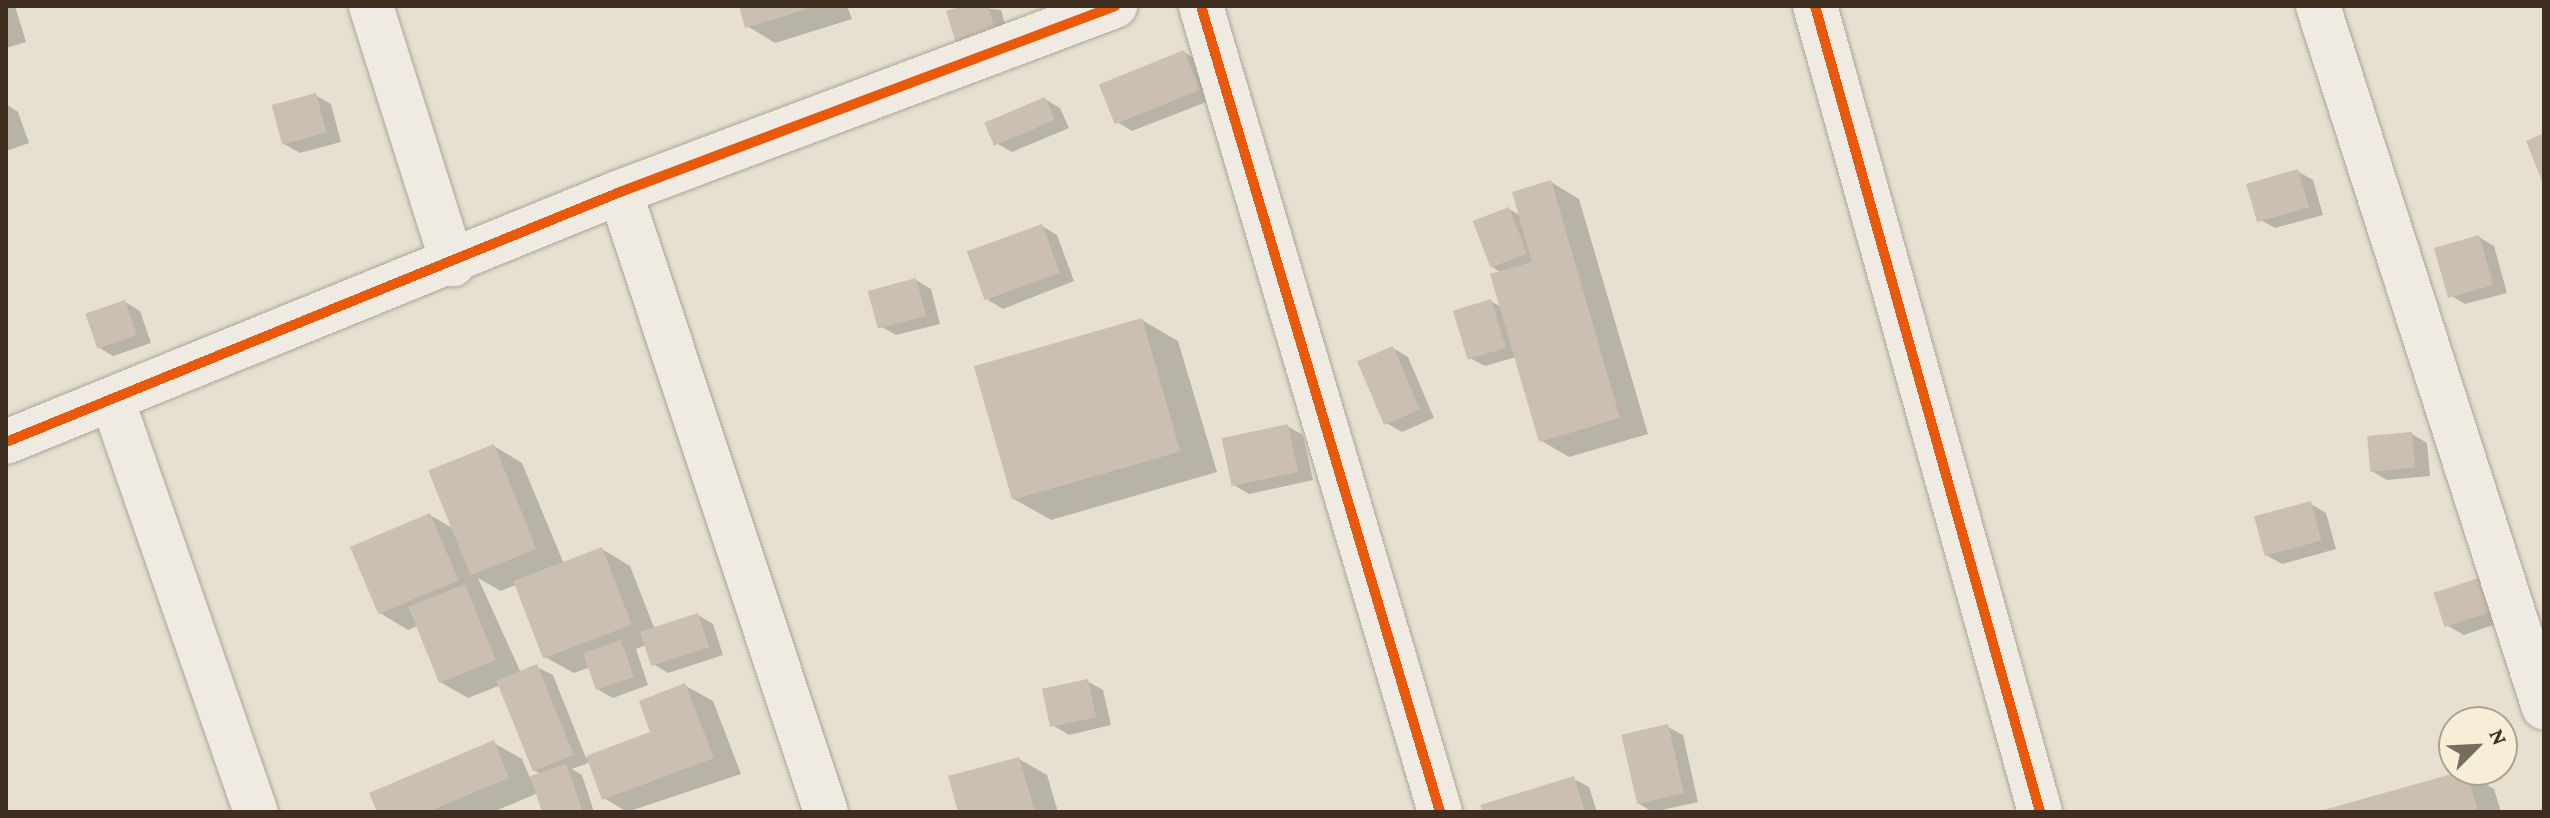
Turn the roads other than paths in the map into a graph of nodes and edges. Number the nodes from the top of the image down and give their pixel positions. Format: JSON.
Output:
{"nodes":[{"id":1,"x":371,"y":6,"type":"edge"},
{"id":2,"x":1115,"y":6,"type":"edge"},
{"id":3,"x":1201,"y":6,"type":"edge"},
{"id":4,"x":1815,"y":6,"type":"edge"},
{"id":5,"x":2318,"y":6,"type":"edge"},
{"id":6,"x":1058,"y":16,"type":"edge"},
{"id":7,"x":620,"y":192,"type":"junction"},
{"id":8,"x":453,"y":264,"type":"junction"},
{"id":9,"x":113,"y":402,"type":"junction"},
{"id":10,"x":6,"y":442,"type":"edge"},
{"id":11,"x":2544,"y":708,"type":"edge"},
{"id":12,"x":256,"y":812,"type":"edge"},
{"id":13,"x":826,"y":812,"type":"edge"},
{"id":14,"x":1440,"y":812,"type":"edge"},
{"id":15,"x":2040,"y":812,"type":"edge"}],
"edges":[{"from":1,"to":8,"type":"street"},
{"from":2,"to":6,"type":"street"},
{"from":3,"to":14,"type":"street"},
{"from":4,"to":15,"type":"street"},
{"from":5,"to":11,"type":"street"},
{"from":6,"to":7,"type":"street"},
{"from":7,"to":8,"type":"street"},
{"from":7,"to":13,"type":"street"},
{"from":8,"to":9,"type":"street"},
{"from":9,"to":10,"type":"street"},
{"from":9,"to":12,"type":"street"}]}
